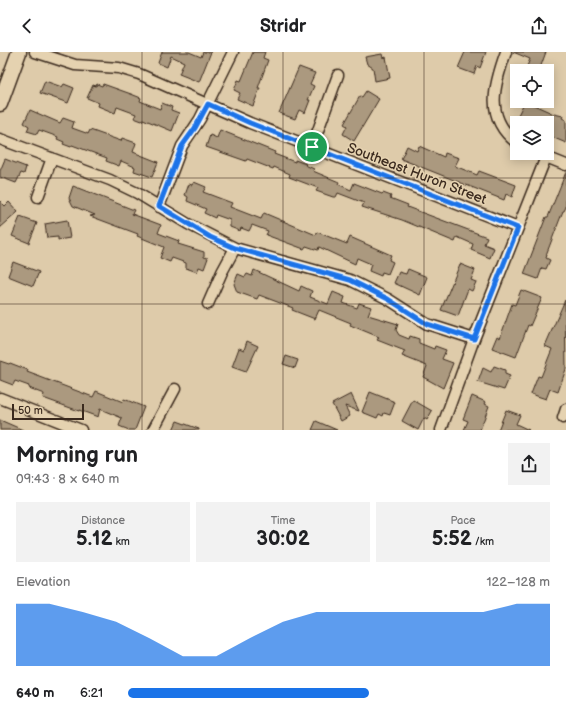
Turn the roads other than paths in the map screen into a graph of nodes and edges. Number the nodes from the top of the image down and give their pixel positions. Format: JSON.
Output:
{"nodes":[{"id":1,"x":19,"y":52,"type":"edge"},
{"id":2,"x":36,"y":52,"type":"edge"},
{"id":3,"x":233,"y":52,"type":"edge"},
{"id":4,"x":506,"y":52,"type":"edge"},
{"id":5,"x":338,"y":75,"type":"dead end"},
{"id":6,"x":0,"y":104,"type":"edge"},
{"id":7,"x":208,"y":104,"type":"junction"},
{"id":8,"x":510,"y":138,"type":"edge"},
{"id":9,"x":0,"y":139,"type":"edge"},
{"id":10,"x":312,"y":147,"type":"junction"},
{"id":11,"x":52,"y":158,"type":"junction"},
{"id":12,"x":545,"y":160,"type":"edge"},
{"id":13,"x":554,"y":160,"type":"edge"},
{"id":14,"x":566,"y":165,"type":"edge"},
{"id":15,"x":38,"y":197,"type":"dead end"},
{"id":16,"x":159,"y":206,"type":"junction"},
{"id":17,"x":518,"y":228,"type":"junction"},
{"id":18,"x":235,"y":248,"type":"junction"},
{"id":19,"x":208,"y":304,"type":"dead end"},
{"id":20,"x":474,"y":339,"type":"junction"},
{"id":21,"x":175,"y":389,"type":"dead end"},
{"id":22,"x":0,"y":398,"type":"edge"},
{"id":23,"x":81,"y":430,"type":"edge"},
{"id":24,"x":153,"y":430,"type":"edge"},
{"id":25,"x":441,"y":430,"type":"edge"}],
"edges":[{"from":1,"to":6,"type":"main road"},
{"from":2,"to":7,"type":"street","name":"Southeast Huron Street"},
{"from":3,"to":7,"type":"street"},
{"from":4,"to":8,"type":"street"},
{"from":5,"to":10,"type":"street"},
{"from":7,"to":10,"type":"street","name":"Southeast Huron Street"},
{"from":7,"to":16,"type":"street"},
{"from":9,"to":11,"type":"street"},
{"from":10,"to":17,"type":"street","name":"Southeast Huron Street"},
{"from":11,"to":15,"type":"street"},
{"from":11,"to":16,"type":"street"},
{"from":12,"to":17,"type":"street"},
{"from":13,"to":14,"type":"street"},
{"from":16,"to":18,"type":"street"},
{"from":17,"to":20,"type":"street"},
{"from":18,"to":19,"type":"street"},
{"from":18,"to":20,"type":"street"},
{"from":20,"to":25,"type":"street"},
{"from":21,"to":24,"type":"street"},
{"from":22,"to":23,"type":"street"}]}
